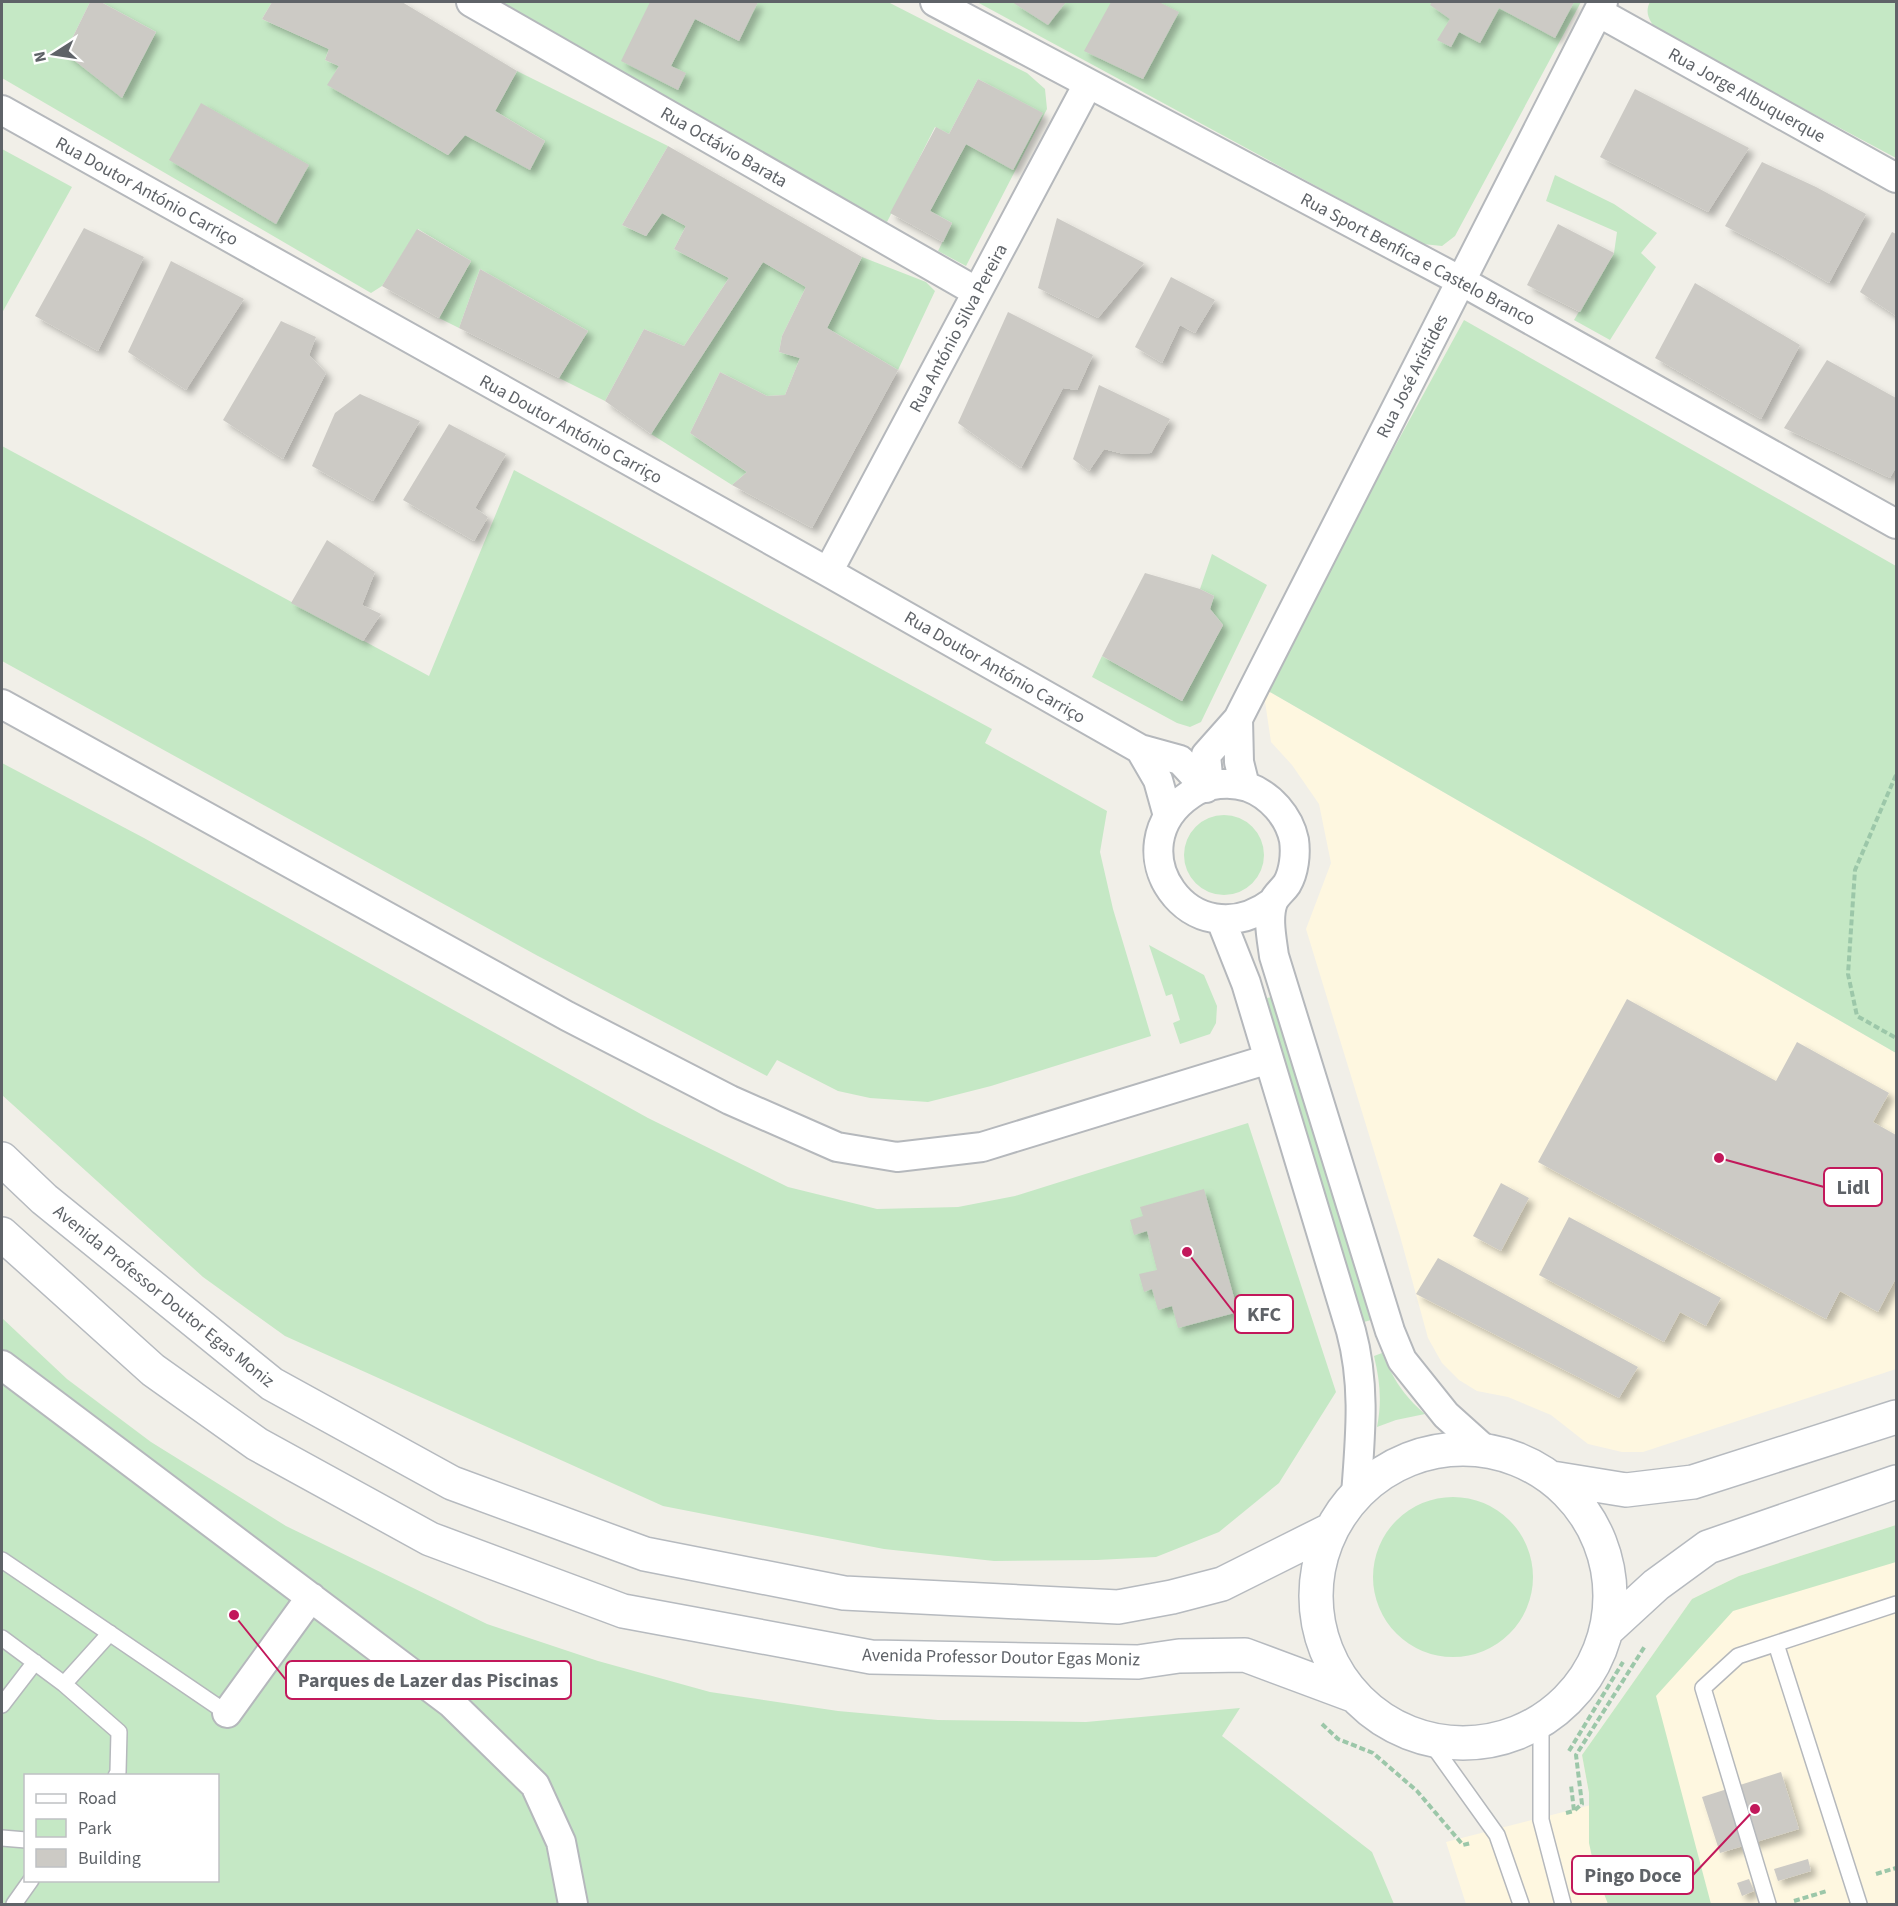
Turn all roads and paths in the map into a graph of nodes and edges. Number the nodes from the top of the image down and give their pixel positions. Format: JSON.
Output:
{"nodes":[{"id":1,"x":471,"y":2,"type":"edge"},
{"id":2,"x":934,"y":2,"type":"edge"},
{"id":3,"x":1600,"y":7,"type":"edge"},
{"id":4,"x":1088,"y":84,"type":"junction"},
{"id":5,"x":2,"y":110,"type":"edge"},
{"id":6,"x":1896,"y":178,"type":"edge"},
{"id":7,"x":1461,"y":281,"type":"junction"},
{"id":8,"x":977,"y":292,"type":"junction"},
{"id":9,"x":1896,"y":524,"type":"edge"},
{"id":10,"x":828,"y":572,"type":"junction"},
{"id":11,"x":2,"y":704,"type":"edge"},
{"id":12,"x":1238,"y":719,"type":"junction"},
{"id":13,"x":1140,"y":749,"type":"junction"},
{"id":14,"x":1896,"y":775,"type":"edge"},
{"id":15,"x":1245,"y":786,"type":"junction"},
{"id":16,"x":1208,"y":787,"type":"junction"},
{"id":17,"x":1168,"y":816,"type":"junction"},
{"id":18,"x":1273,"y":902,"type":"junction"},
{"id":19,"x":1221,"y":920,"type":"junction"},
{"id":20,"x":1896,"y":1038,"type":"edge"},
{"id":21,"x":1269,"y":1059,"type":"junction"},
{"id":22,"x":2,"y":1159,"type":"edge"},
{"id":23,"x":2,"y":1234,"type":"edge"},
{"id":24,"x":2,"y":1365,"type":"edge"},
{"id":25,"x":1896,"y":1417,"type":"edge"},
{"id":26,"x":1485,"y":1450,"type":"junction"},
{"id":27,"x":1552,"y":1478,"type":"junction"},
{"id":28,"x":1896,"y":1482,"type":"edge"},
{"id":29,"x":1356,"y":1495,"type":"junction"},
{"id":30,"x":1332,"y":1529,"type":"junction"},
{"id":31,"x":2,"y":1560,"type":"edge"},
{"id":32,"x":311,"y":1597,"type":"junction"},
{"id":33,"x":1896,"y":1604,"type":"edge"},
{"id":34,"x":1607,"y":1630,"type":"junction"},
{"id":35,"x":110,"y":1633,"type":"junction"},
{"id":36,"x":2,"y":1638,"type":"edge"},
{"id":37,"x":1650,"y":1639,"type":"dead end"},
{"id":38,"x":1776,"y":1644,"type":"junction"},
{"id":39,"x":35,"y":1662,"type":"junction"},
{"id":40,"x":64,"y":1684,"type":"junction"},
{"id":41,"x":1355,"y":1696,"type":"junction"},
{"id":42,"x":2,"y":1705,"type":"edge"},
{"id":43,"x":227,"y":1713,"type":"joint"},
{"id":44,"x":1540,"y":1722,"type":"junction"},
{"id":45,"x":1429,"y":1740,"type":"junction"},
{"id":46,"x":117,"y":1774,"type":"edge"},
{"id":47,"x":1574,"y":1811,"type":"dead end"},
{"id":48,"x":2,"y":1838,"type":"edge"},
{"id":49,"x":24,"y":1840,"type":"edge"},
{"id":50,"x":30,"y":1882,"type":"edge"},
{"id":51,"x":14,"y":1905,"type":"edge"},
{"id":52,"x":573,"y":1905,"type":"edge"},
{"id":53,"x":1521,"y":1905,"type":"edge"},
{"id":54,"x":1563,"y":1905,"type":"edge"},
{"id":55,"x":1768,"y":1905,"type":"edge"},
{"id":56,"x":1859,"y":1905,"type":"edge"}],
"edges":[{"from":1,"to":8,"type":"street","name":"Rua Octávio Barata"},
{"from":2,"to":4,"type":"street","name":"Rua Sport Benfica e Castelo Branco"},
{"from":3,"to":6,"type":"street","name":"Rua Jorge Albuquerque"},
{"from":3,"to":7,"type":"street","name":"Rua José Aristides"},
{"from":4,"to":7,"type":"street","name":"Rua Sport Benfica e Castelo Branco"},
{"from":4,"to":8,"type":"street","name":"Rua António Silva Pereira"},
{"from":5,"to":10,"type":"street","name":"Rua Doutor António Carriço"},
{"from":7,"to":9,"type":"street","name":"Rua Sport Benfica e Castelo Branco"},
{"from":7,"to":12,"type":"street","name":"Rua José Aristides"},
{"from":8,"to":10,"type":"street","name":"Rua António Silva Pereira"},
{"from":10,"to":13,"type":"street","name":"Rua Doutor António Carriço"},
{"from":11,"to":21,"type":"street"},
{"from":12,"to":15,"type":"street","name":"Rua José Aristides"},
{"from":12,"to":16,"type":"street","name":"Rua José Aristides"},
{"from":13,"to":16,"type":"street","name":"Rua Doutor António Carriço"},
{"from":13,"to":17,"type":"street"},
{"from":14,"to":20,"type":"path"},
{"from":15,"to":16,"type":"street"},
{"from":15,"to":18,"type":"street"},
{"from":16,"to":17,"type":"street"},
{"from":17,"to":19,"type":"street"},
{"from":18,"to":19,"type":"street"},
{"from":18,"to":26,"type":"street"},
{"from":19,"to":21,"type":"street"},
{"from":21,"to":29,"type":"street"},
{"from":22,"to":30,"type":"main road","name":"Avenida Professor Doutor Egas Moniz"},
{"from":23,"to":41,"type":"main road","name":"Avenida Professor Doutor Egas Moniz"},
{"from":24,"to":32,"type":"street"},
{"from":25,"to":27,"type":"main road"},
{"from":26,"to":27,"type":"main road"},
{"from":26,"to":29,"type":"main road"},
{"from":27,"to":34,"type":"main road"},
{"from":28,"to":34,"type":"main road"},
{"from":29,"to":30,"type":"main road"},
{"from":30,"to":41,"type":"main road"},
{"from":31,"to":35,"type":"lane"},
{"from":32,"to":43,"type":"street"},
{"from":32,"to":52,"type":"street"},
{"from":33,"to":38,"type":"lane"},
{"from":34,"to":44,"type":"main road"},
{"from":35,"to":40,"type":"lane"},
{"from":35,"to":43,"type":"lane"},
{"from":36,"to":39,"type":"lane"},
{"from":37,"to":47,"type":"path"},
{"from":38,"to":55,"type":"lane"},
{"from":38,"to":56,"type":"lane"},
{"from":39,"to":40,"type":"lane"},
{"from":39,"to":42,"type":"lane"},
{"from":40,"to":46,"type":"lane"},
{"from":41,"to":45,"type":"main road"},
{"from":44,"to":45,"type":"main road"},
{"from":44,"to":54,"type":"lane"},
{"from":45,"to":53,"type":"lane"},
{"from":48,"to":49,"type":"lane"},
{"from":50,"to":51,"type":"lane"}]}
